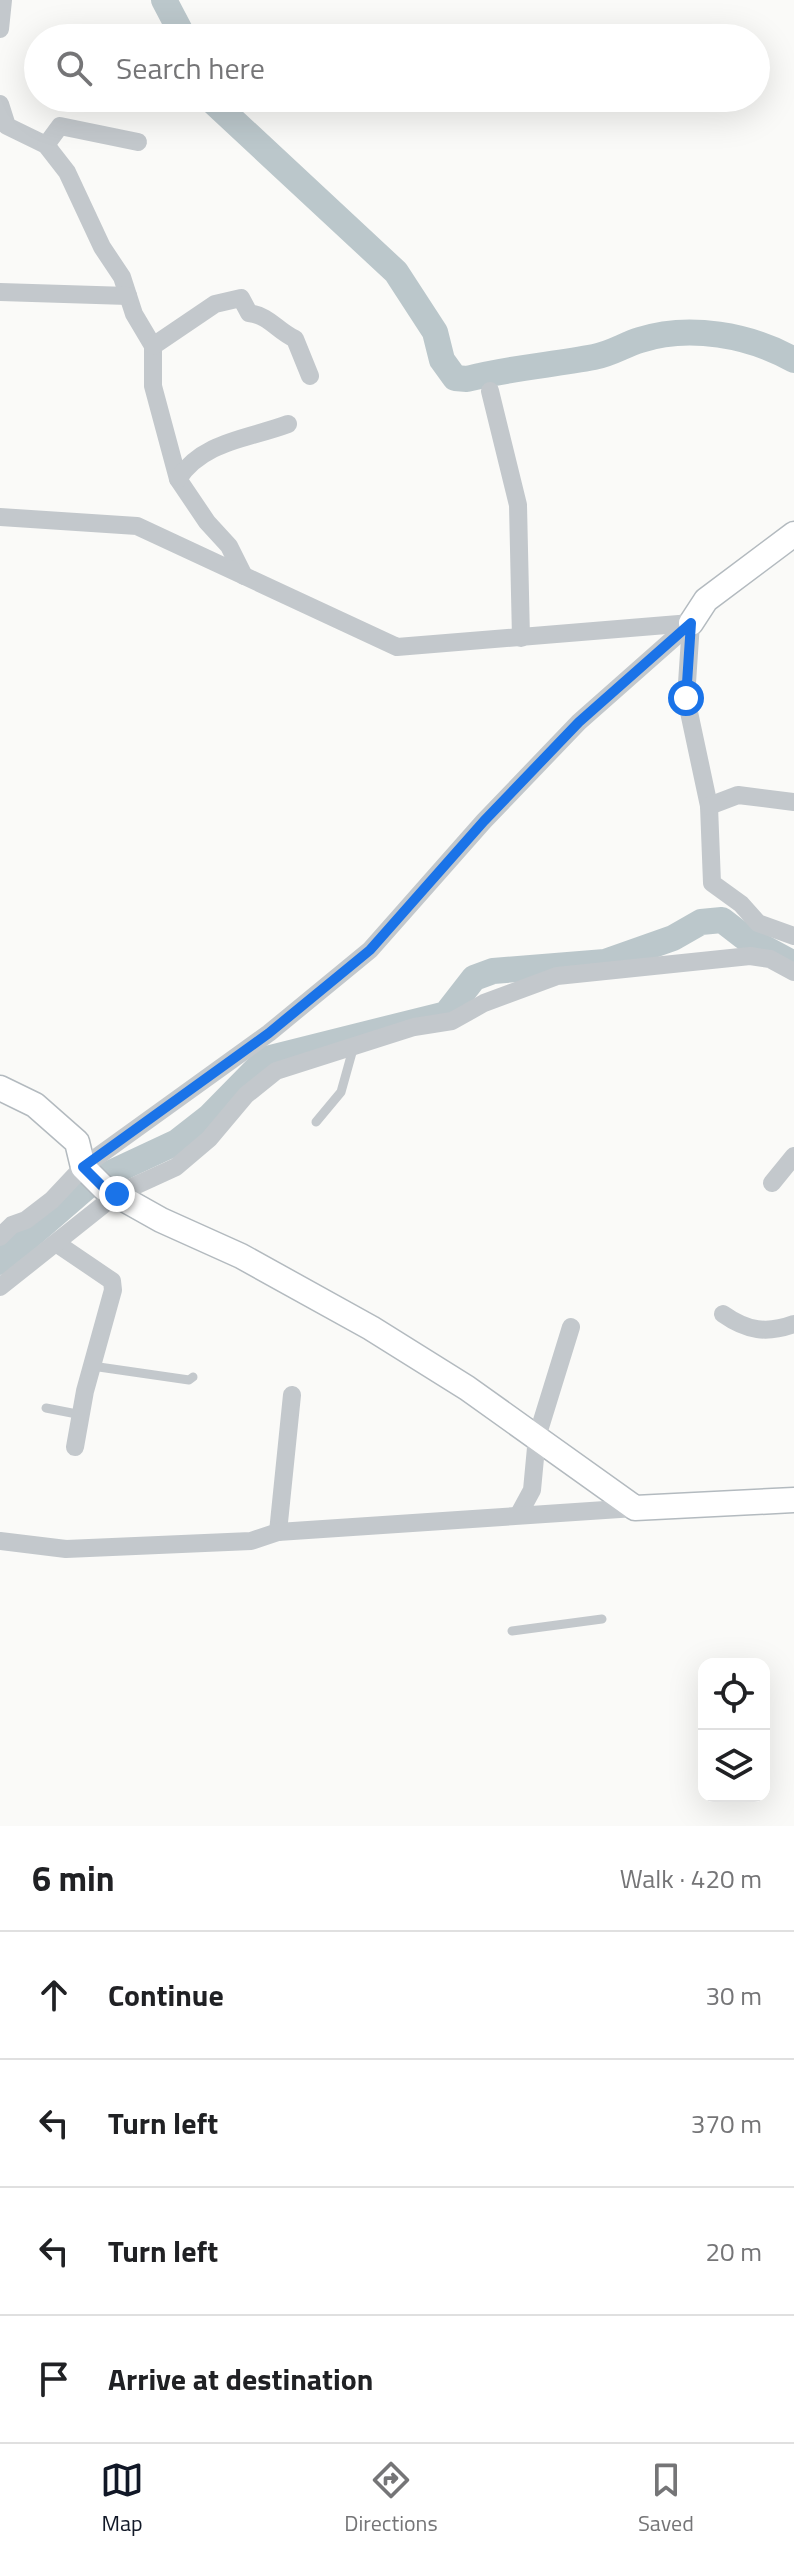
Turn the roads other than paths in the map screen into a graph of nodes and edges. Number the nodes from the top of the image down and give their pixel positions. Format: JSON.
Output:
{"nodes":[{"id":1,"x":3,"y":0,"type":"edge"},
{"id":2,"x":0,"y":29,"type":"edge"},
{"id":3,"x":0,"y":104,"type":"edge"},
{"id":4,"x":3,"y":135,"type":"edge"},
{"id":5,"x":138,"y":142,"type":"dead end"},
{"id":6,"x":46,"y":145,"type":"junction"},
{"id":7,"x":0,"y":292,"type":"edge"},
{"id":8,"x":128,"y":296,"type":"junction"},
{"id":9,"x":153,"y":346,"type":"junction"},
{"id":10,"x":310,"y":376,"type":"dead end"},
{"id":11,"x":490,"y":391,"type":"dead end"},
{"id":12,"x":288,"y":424,"type":"dead end"},
{"id":13,"x":178,"y":479,"type":"junction"},
{"id":14,"x":0,"y":517,"type":"edge"},
{"id":15,"x":794,"y":534,"type":"edge"},
{"id":16,"x":244,"y":576,"type":"junction"},
{"id":17,"x":691,"y":623,"type":"junction"},
{"id":18,"x":521,"y":638,"type":"junction"},
{"id":19,"x":794,"y":802,"type":"edge"},
{"id":20,"x":709,"y":806,"type":"junction"},
{"id":21,"x":794,"y":936,"type":"edge"},
{"id":22,"x":794,"y":972,"type":"edge"},
{"id":23,"x":353,"y":1049,"type":"junction"},
{"id":24,"x":0,"y":1088,"type":"edge"},
{"id":25,"x":316,"y":1122,"type":"dead end"},
{"id":26,"x":794,"y":1156,"type":"edge"},
{"id":27,"x":83,"y":1167,"type":"junction"},
{"id":28,"x":772,"y":1183,"type":"dead end"},
{"id":29,"x":117,"y":1194,"type":"junction"},
{"id":30,"x":0,"y":1237,"type":"edge"},
{"id":31,"x":56,"y":1243,"type":"junction"},
{"id":32,"x":0,"y":1287,"type":"edge"},
{"id":33,"x":723,"y":1314,"type":"dead end"},
{"id":34,"x":794,"y":1324,"type":"edge"},
{"id":35,"x":571,"y":1327,"type":"dead end"},
{"id":36,"x":92,"y":1366,"type":"junction"},
{"id":37,"x":193,"y":1377,"type":"dead end"},
{"id":38,"x":292,"y":1395,"type":"dead end"},
{"id":39,"x":46,"y":1408,"type":"dead end"},
{"id":40,"x":82,"y":1415,"type":"junction"},
{"id":41,"x":537,"y":1437,"type":"junction"},
{"id":42,"x":75,"y":1447,"type":"dead end"},
{"id":43,"x":794,"y":1500,"type":"edge"},
{"id":44,"x":635,"y":1508,"type":"junction"},
{"id":45,"x":519,"y":1514,"type":"junction"},
{"id":46,"x":278,"y":1532,"type":"junction"},
{"id":47,"x":0,"y":1541,"type":"edge"},
{"id":48,"x":602,"y":1619,"type":"dead end"},
{"id":49,"x":512,"y":1631,"type":"dead end"}],
"edges":[{"from":1,"to":2,"type":"street"},
{"from":3,"to":4,"type":"street"},
{"from":4,"to":6,"type":"street"},
{"from":5,"to":6,"type":"street"},
{"from":6,"to":8,"type":"street"},
{"from":7,"to":8,"type":"street"},
{"from":8,"to":9,"type":"street"},
{"from":9,"to":10,"type":"street"},
{"from":9,"to":13,"type":"street"},
{"from":11,"to":18,"type":"street"},
{"from":12,"to":13,"type":"street"},
{"from":13,"to":16,"type":"street"},
{"from":14,"to":16,"type":"street"},
{"from":15,"to":17,"type":"street"},
{"from":16,"to":18,"type":"street"},
{"from":17,"to":18,"type":"street"},
{"from":17,"to":20,"type":"street"},
{"from":17,"to":27,"type":"street"},
{"from":19,"to":20,"type":"street"},
{"from":20,"to":21,"type":"street"},
{"from":22,"to":23,"type":"street"},
{"from":23,"to":25,"type":"lane"},
{"from":23,"to":29,"type":"street"},
{"from":24,"to":27,"type":"street"},
{"from":26,"to":28,"type":"street"},
{"from":27,"to":29,"type":"street"},
{"from":27,"to":30,"type":"street"},
{"from":29,"to":31,"type":"street"},
{"from":29,"to":41,"type":"street"},
{"from":31,"to":32,"type":"street"},
{"from":31,"to":36,"type":"street"},
{"from":33,"to":34,"type":"street"},
{"from":35,"to":41,"type":"street"},
{"from":36,"to":37,"type":"lane"},
{"from":36,"to":40,"type":"street"},
{"from":38,"to":46,"type":"street"},
{"from":39,"to":40,"type":"lane"},
{"from":40,"to":42,"type":"street"},
{"from":41,"to":44,"type":"street"},
{"from":41,"to":45,"type":"street"},
{"from":43,"to":44,"type":"street"},
{"from":44,"to":45,"type":"street"},
{"from":45,"to":46,"type":"street"},
{"from":46,"to":47,"type":"street"},
{"from":48,"to":49,"type":"lane"}]}
